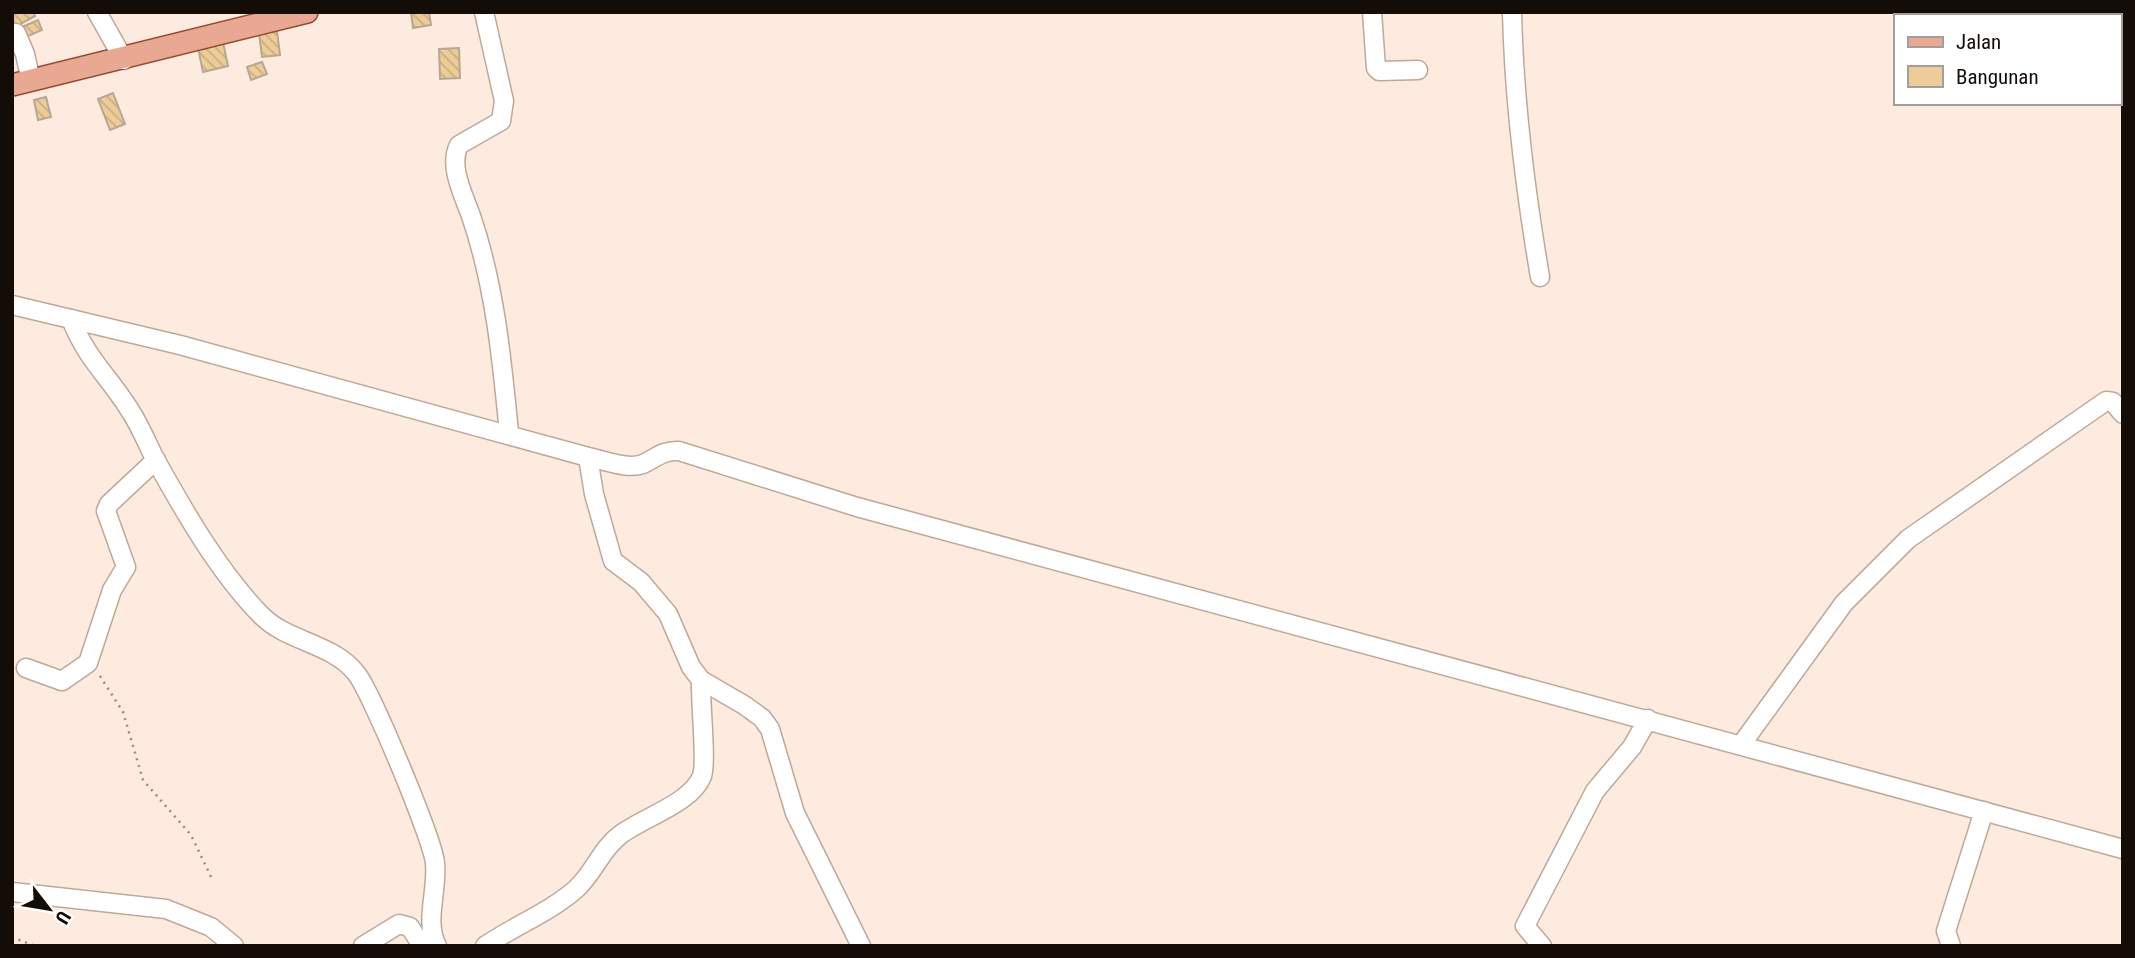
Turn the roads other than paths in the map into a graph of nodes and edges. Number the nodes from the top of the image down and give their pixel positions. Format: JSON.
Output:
{"nodes":[{"id":1,"x":97,"y":12,"type":"edge"},
{"id":2,"x":307,"y":12,"type":"edge"},
{"id":3,"x":484,"y":12,"type":"edge"},
{"id":4,"x":1372,"y":12,"type":"edge"},
{"id":5,"x":1513,"y":12,"type":"edge"},
{"id":6,"x":16,"y":33,"type":"dead end"},
{"id":7,"x":124,"y":60,"type":"junction"},
{"id":8,"x":1419,"y":70,"type":"dead end"},
{"id":9,"x":22,"y":83,"type":"edge"},
{"id":10,"x":1540,"y":277,"type":"dead end"},
{"id":11,"x":12,"y":305,"type":"edge"},
{"id":12,"x":71,"y":319,"type":"junction"},
{"id":13,"x":2123,"y":414,"type":"edge"},
{"id":14,"x":509,"y":433,"type":"junction"},
{"id":15,"x":588,"y":457,"type":"junction"},
{"id":16,"x":156,"y":460,"type":"junction"},
{"id":17,"x":26,"y":668,"type":"dead end"},
{"id":18,"x":701,"y":680,"type":"junction"},
{"id":19,"x":1648,"y":719,"type":"junction"},
{"id":20,"x":1741,"y":745,"type":"junction"},
{"id":21,"x":1984,"y":811,"type":"junction"},
{"id":22,"x":2123,"y":849,"type":"edge"},
{"id":23,"x":12,"y":892,"type":"edge"},
{"id":24,"x":234,"y":946,"type":"edge"},
{"id":25,"x":363,"y":946,"type":"edge"},
{"id":26,"x":422,"y":946,"type":"edge"},
{"id":27,"x":437,"y":946,"type":"edge"},
{"id":28,"x":485,"y":946,"type":"edge"},
{"id":29,"x":861,"y":946,"type":"edge"},
{"id":30,"x":1542,"y":946,"type":"edge"},
{"id":31,"x":1951,"y":946,"type":"edge"}],
"edges":[{"from":1,"to":7,"type":"street"},
{"from":2,"to":7,"type":"main road"},
{"from":3,"to":14,"type":"street"},
{"from":4,"to":8,"type":"street"},
{"from":5,"to":10,"type":"street"},
{"from":6,"to":9,"type":"street"},
{"from":7,"to":9,"type":"main road"},
{"from":11,"to":12,"type":"street"},
{"from":12,"to":14,"type":"street"},
{"from":12,"to":16,"type":"street"},
{"from":13,"to":20,"type":"street"},
{"from":14,"to":15,"type":"street"},
{"from":15,"to":18,"type":"street"},
{"from":15,"to":19,"type":"street"},
{"from":16,"to":17,"type":"street"},
{"from":16,"to":27,"type":"street"},
{"from":18,"to":28,"type":"street"},
{"from":18,"to":29,"type":"street"},
{"from":19,"to":20,"type":"street"},
{"from":19,"to":30,"type":"street"},
{"from":20,"to":21,"type":"street"},
{"from":21,"to":22,"type":"street"},
{"from":21,"to":31,"type":"street"},
{"from":23,"to":24,"type":"street"},
{"from":25,"to":26,"type":"street"}]}
